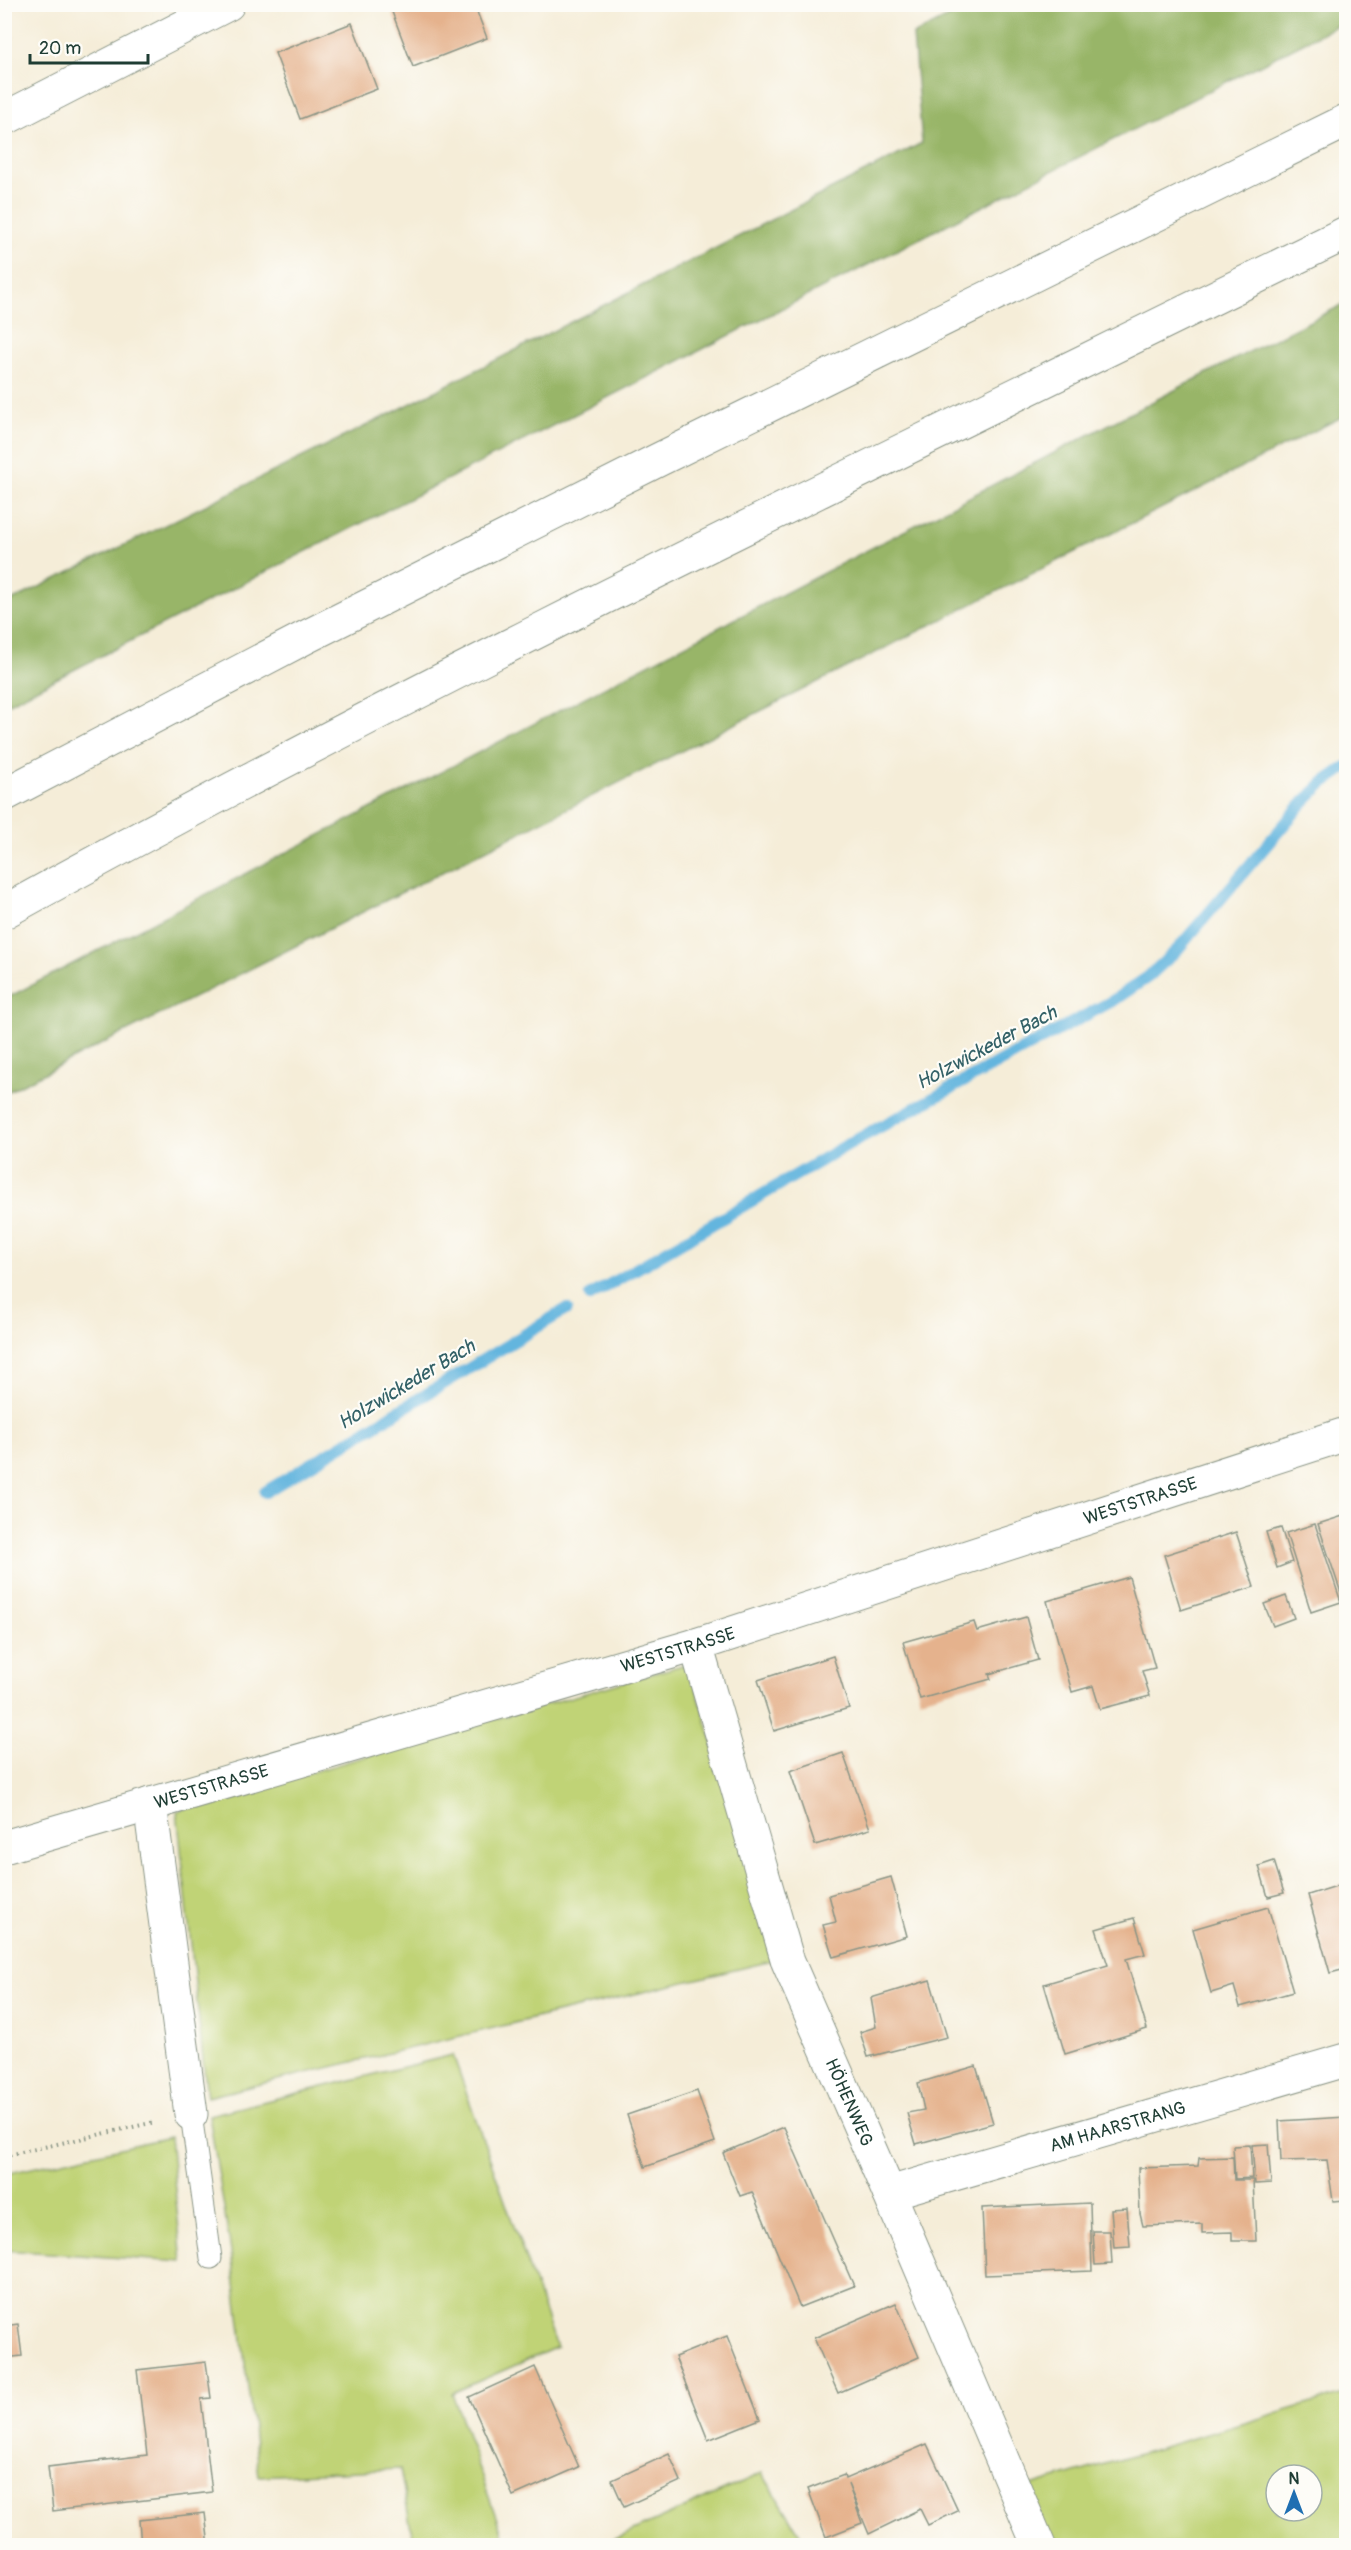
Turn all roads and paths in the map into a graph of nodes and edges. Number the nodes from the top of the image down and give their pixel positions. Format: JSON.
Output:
{"nodes":[{"id":1,"x":228,"y":4,"type":"edge"},
{"id":2,"x":4,"y":119,"type":"edge"},
{"id":3,"x":1347,"y":121,"type":"edge"},
{"id":4,"x":1347,"y":233,"type":"edge"},
{"id":5,"x":4,"y":795,"type":"edge"},
{"id":6,"x":4,"y":912,"type":"edge"},
{"id":7,"x":1347,"y":1434,"type":"edge"},
{"id":8,"x":696,"y":1645,"type":"junction"},
{"id":9,"x":150,"y":1804,"type":"junction"},
{"id":10,"x":4,"y":1847,"type":"edge"},
{"id":11,"x":1347,"y":2060,"type":"edge"},
{"id":12,"x":191,"y":2114,"type":"junction"},
{"id":13,"x":4,"y":2156,"type":"edge"},
{"id":14,"x":890,"y":2193,"type":"junction"},
{"id":15,"x":211,"y":2258,"type":"dead end"},
{"id":16,"x":1039,"y":2546,"type":"edge"}],
"edges":[{"from":1,"to":2,"type":"main road"},
{"from":3,"to":5,"type":"main road"},
{"from":4,"to":6,"type":"main road"},
{"from":7,"to":8,"type":"main road","name":"WESTSTRASSE"},
{"from":8,"to":9,"type":"main road","name":"WESTSTRASSE"},
{"from":8,"to":14,"type":"main road","name":"HÖHENWEG"},
{"from":9,"to":10,"type":"main road","name":"WESTSTRASSE"},
{"from":9,"to":12,"type":"main road"},
{"from":11,"to":14,"type":"main road","name":"AM HAARSTRANG"},
{"from":12,"to":13,"type":"path"},
{"from":12,"to":15,"type":"lane"},
{"from":14,"to":16,"type":"main road","name":"HÖHENWEG"}]}
